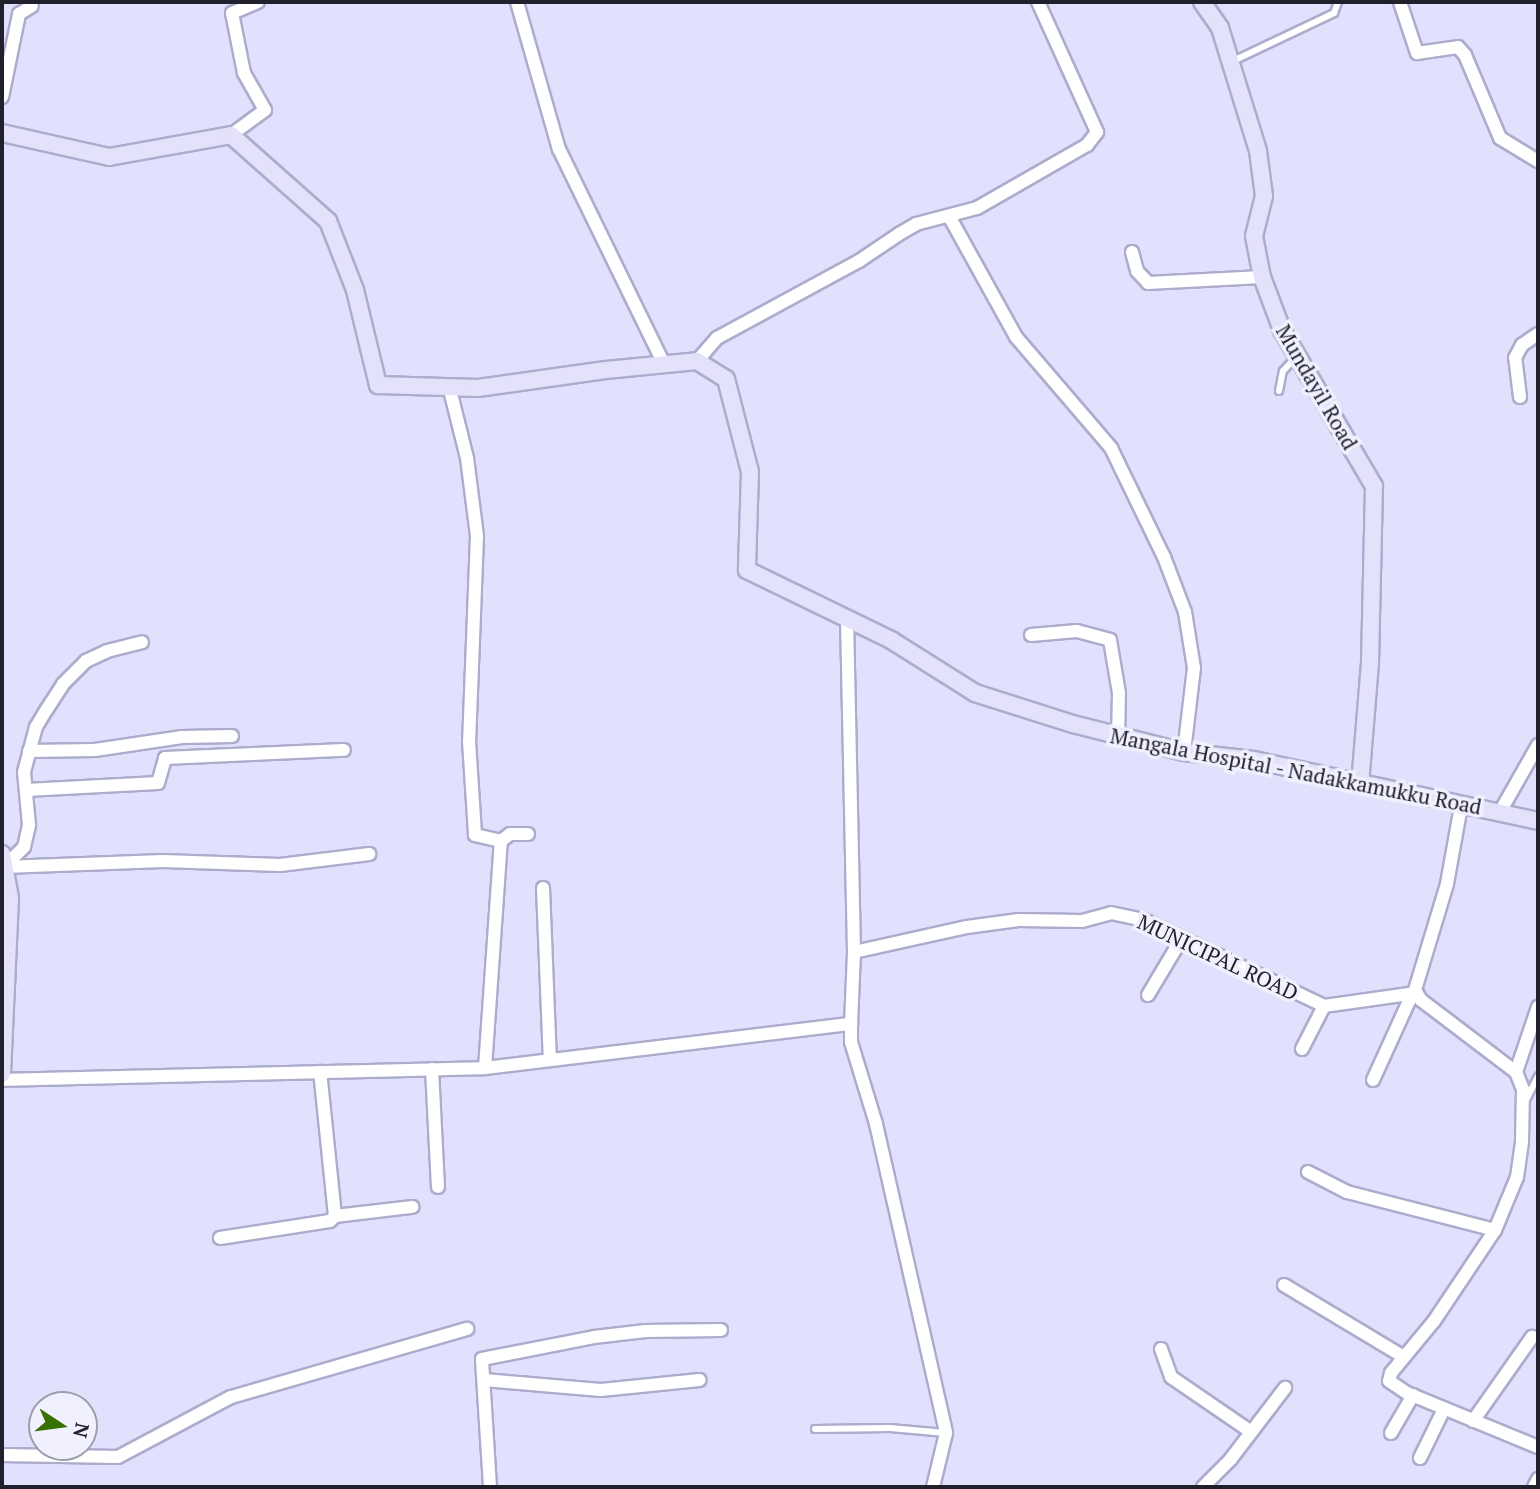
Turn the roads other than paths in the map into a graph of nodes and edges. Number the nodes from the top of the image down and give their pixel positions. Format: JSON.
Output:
{"nodes":[{"id":1,"x":258,"y":2,"type":"edge"},
{"id":2,"x":517,"y":2,"type":"edge"},
{"id":3,"x":1038,"y":2,"type":"edge"},
{"id":4,"x":1202,"y":2,"type":"edge"},
{"id":5,"x":1338,"y":2,"type":"edge"},
{"id":6,"x":1400,"y":2,"type":"edge"},
{"id":7,"x":32,"y":6,"type":"dead end"},
{"id":8,"x":1229,"y":64,"type":"junction"},
{"id":9,"x":2,"y":96,"type":"edge"},
{"id":10,"x":2,"y":133,"type":"edge"},
{"id":11,"x":231,"y":135,"type":"junction"},
{"id":12,"x":1538,"y":161,"type":"edge"},
{"id":13,"x":949,"y":216,"type":"junction"},
{"id":14,"x":1132,"y":252,"type":"dead end"},
{"id":15,"x":1262,"y":277,"type":"junction"},
{"id":16,"x":1538,"y":334,"type":"edge"},
{"id":17,"x":1297,"y":355,"type":"junction"},
{"id":18,"x":697,"y":361,"type":"junction"},
{"id":19,"x":664,"y":365,"type":"junction"},
{"id":20,"x":449,"y":386,"type":"junction"},
{"id":21,"x":1279,"y":391,"type":"dead end"},
{"id":22,"x":1520,"y":397,"type":"dead end"},
{"id":23,"x":847,"y":617,"type":"junction"},
{"id":24,"x":1031,"y":635,"type":"dead end"},
{"id":25,"x":142,"y":642,"type":"dead end"},
{"id":26,"x":232,"y":736,"type":"dead end"},
{"id":27,"x":1118,"y":736,"type":"junction"},
{"id":28,"x":1538,"y":745,"type":"edge"},
{"id":29,"x":344,"y":750,"type":"dead end"},
{"id":30,"x":29,"y":751,"type":"junction"},
{"id":31,"x":1184,"y":752,"type":"junction"},
{"id":32,"x":1360,"y":784,"type":"junction"},
{"id":33,"x":26,"y":790,"type":"junction"},
{"id":34,"x":1461,"y":806,"type":"junction"},
{"id":35,"x":1500,"y":812,"type":"junction"},
{"id":36,"x":1538,"y":821,"type":"edge"},
{"id":37,"x":528,"y":834,"type":"dead end"},
{"id":38,"x":501,"y":841,"type":"junction"},
{"id":39,"x":369,"y":854,"type":"dead end"},
{"id":40,"x":3,"y":860,"type":"edge"},
{"id":41,"x":543,"y":888,"type":"dead end"},
{"id":42,"x":1182,"y":938,"type":"junction"},
{"id":43,"x":854,"y":952,"type":"junction"},
{"id":44,"x":1416,"y":993,"type":"junction"},
{"id":45,"x":1148,"y":995,"type":"dead end"},
{"id":46,"x":1324,"y":1006,"type":"junction"},
{"id":47,"x":1538,"y":1007,"type":"edge"},
{"id":48,"x":851,"y":1024,"type":"junction"},
{"id":49,"x":1302,"y":1049,"type":"dead end"},
{"id":50,"x":550,"y":1060,"type":"junction"},
{"id":51,"x":485,"y":1068,"type":"junction"},
{"id":52,"x":432,"y":1069,"type":"junction"},
{"id":53,"x":320,"y":1072,"type":"junction"},
{"id":54,"x":1516,"y":1072,"type":"junction"},
{"id":55,"x":2,"y":1074,"type":"edge"},
{"id":56,"x":1538,"y":1076,"type":"edge"},
{"id":57,"x":2,"y":1080,"type":"edge"},
{"id":58,"x":1374,"y":1080,"type":"dead end"},
{"id":59,"x":1522,"y":1108,"type":"junction"},
{"id":60,"x":1308,"y":1172,"type":"dead end"},
{"id":61,"x":438,"y":1187,"type":"dead end"},
{"id":62,"x":412,"y":1207,"type":"dead end"},
{"id":63,"x":335,"y":1216,"type":"junction"},
{"id":64,"x":1495,"y":1230,"type":"junction"},
{"id":65,"x":220,"y":1238,"type":"dead end"},
{"id":66,"x":1284,"y":1285,"type":"dead end"},
{"id":67,"x":467,"y":1329,"type":"dead end"},
{"id":68,"x":721,"y":1330,"type":"dead end"},
{"id":69,"x":1532,"y":1337,"type":"dead end"},
{"id":70,"x":1161,"y":1349,"type":"dead end"},
{"id":71,"x":1404,"y":1357,"type":"junction"},
{"id":72,"x":484,"y":1380,"type":"junction"},
{"id":73,"x":699,"y":1380,"type":"dead end"},
{"id":74,"x":1285,"y":1388,"type":"dead end"},
{"id":75,"x":1413,"y":1395,"type":"junction"},
{"id":76,"x":1444,"y":1409,"type":"junction"},
{"id":77,"x":1473,"y":1421,"type":"junction"},
{"id":78,"x":815,"y":1429,"type":"dead end"},
{"id":79,"x":1250,"y":1431,"type":"junction"},
{"id":80,"x":946,"y":1433,"type":"junction"},
{"id":81,"x":1391,"y":1433,"type":"dead end"},
{"id":82,"x":1538,"y":1447,"type":"edge"},
{"id":83,"x":2,"y":1455,"type":"edge"},
{"id":84,"x":1420,"y":1458,"type":"dead end"},
{"id":85,"x":1538,"y":1479,"type":"edge"},
{"id":86,"x":490,"y":1487,"type":"edge"},
{"id":87,"x":933,"y":1487,"type":"edge"},
{"id":88,"x":1203,"y":1487,"type":"edge"},
{"id":89,"x":1534,"y":1487,"type":"edge"}],
"edges":[{"from":1,"to":11,"type":"street"},
{"from":2,"to":19,"type":"street"},
{"from":3,"to":13,"type":"street"},
{"from":4,"to":8,"type":"main road","name":"Mundayil Road"},
{"from":5,"to":8,"type":"lane"},
{"from":6,"to":12,"type":"street"},
{"from":7,"to":9,"type":"street"},
{"from":8,"to":15,"type":"main road","name":"Mundayil Road"},
{"from":10,"to":11,"type":"main road"},
{"from":11,"to":20,"type":"main road"},
{"from":13,"to":18,"type":"street"},
{"from":13,"to":31,"type":"street"},
{"from":14,"to":15,"type":"street"},
{"from":15,"to":17,"type":"main road","name":"Mundayil Road"},
{"from":16,"to":22,"type":"street"},
{"from":17,"to":21,"type":"lane"},
{"from":17,"to":32,"type":"main road","name":"Mundayil Road"},
{"from":18,"to":19,"type":"main road"},
{"from":18,"to":23,"type":"main road","name":"Mangala Hospital - Nadakkamukku Road"},
{"from":19,"to":20,"type":"main road"},
{"from":20,"to":38,"type":"street"},
{"from":23,"to":27,"type":"main road","name":"Mangala Hospital - Nadakkamukku Road"},
{"from":23,"to":43,"type":"street"},
{"from":24,"to":27,"type":"street"},
{"from":25,"to":30,"type":"street"},
{"from":26,"to":30,"type":"street"},
{"from":27,"to":31,"type":"main road","name":"Mangala Hospital - Nadakkamukku Road"},
{"from":28,"to":35,"type":"street"},
{"from":29,"to":33,"type":"street"},
{"from":30,"to":33,"type":"street"},
{"from":31,"to":32,"type":"main road","name":"Mangala Hospital - Nadakkamukku Road"},
{"from":32,"to":34,"type":"main road","name":"Mangala Hospital - Nadakkamukku Road"},
{"from":33,"to":40,"type":"street"},
{"from":34,"to":35,"type":"main road","name":"Mangala Hospital - Nadakkamukku Road"},
{"from":34,"to":44,"type":"street"},
{"from":35,"to":36,"type":"main road","name":"Mangala Hospital - Nadakkamukku Road"},
{"from":37,"to":38,"type":"street"},
{"from":38,"to":51,"type":"street"},
{"from":39,"to":40,"type":"street"},
{"from":40,"to":55,"type":"main road"},
{"from":41,"to":50,"type":"street"},
{"from":42,"to":43,"type":"street","name":"MUNICIPAL ROAD"},
{"from":42,"to":45,"type":"street"},
{"from":42,"to":46,"type":"street","name":"MUNICIPAL ROAD"},
{"from":43,"to":48,"type":"street"},
{"from":44,"to":46,"type":"street","name":"MUNICIPAL ROAD"},
{"from":44,"to":54,"type":"street"},
{"from":44,"to":58,"type":"street"},
{"from":46,"to":49,"type":"street"},
{"from":47,"to":54,"type":"street"},
{"from":48,"to":50,"type":"street"},
{"from":48,"to":80,"type":"street"},
{"from":50,"to":51,"type":"street"},
{"from":51,"to":52,"type":"street"},
{"from":52,"to":53,"type":"street"},
{"from":52,"to":61,"type":"street"},
{"from":53,"to":57,"type":"street"},
{"from":53,"to":63,"type":"street"},
{"from":54,"to":59,"type":"street"},
{"from":56,"to":59,"type":"lane"},
{"from":59,"to":64,"type":"street"},
{"from":60,"to":64,"type":"street"},
{"from":62,"to":63,"type":"street"},
{"from":63,"to":65,"type":"street"},
{"from":64,"to":71,"type":"street"},
{"from":66,"to":71,"type":"street"},
{"from":67,"to":83,"type":"street"},
{"from":68,"to":72,"type":"street"},
{"from":69,"to":77,"type":"street"},
{"from":70,"to":79,"type":"street"},
{"from":71,"to":75,"type":"street"},
{"from":72,"to":73,"type":"street"},
{"from":72,"to":86,"type":"street"},
{"from":74,"to":79,"type":"street"},
{"from":75,"to":76,"type":"street"},
{"from":75,"to":81,"type":"street"},
{"from":76,"to":77,"type":"street"},
{"from":76,"to":84,"type":"street"},
{"from":77,"to":82,"type":"street"},
{"from":78,"to":80,"type":"lane"},
{"from":79,"to":88,"type":"street"},
{"from":80,"to":87,"type":"street"},
{"from":85,"to":89,"type":"street"}]}
